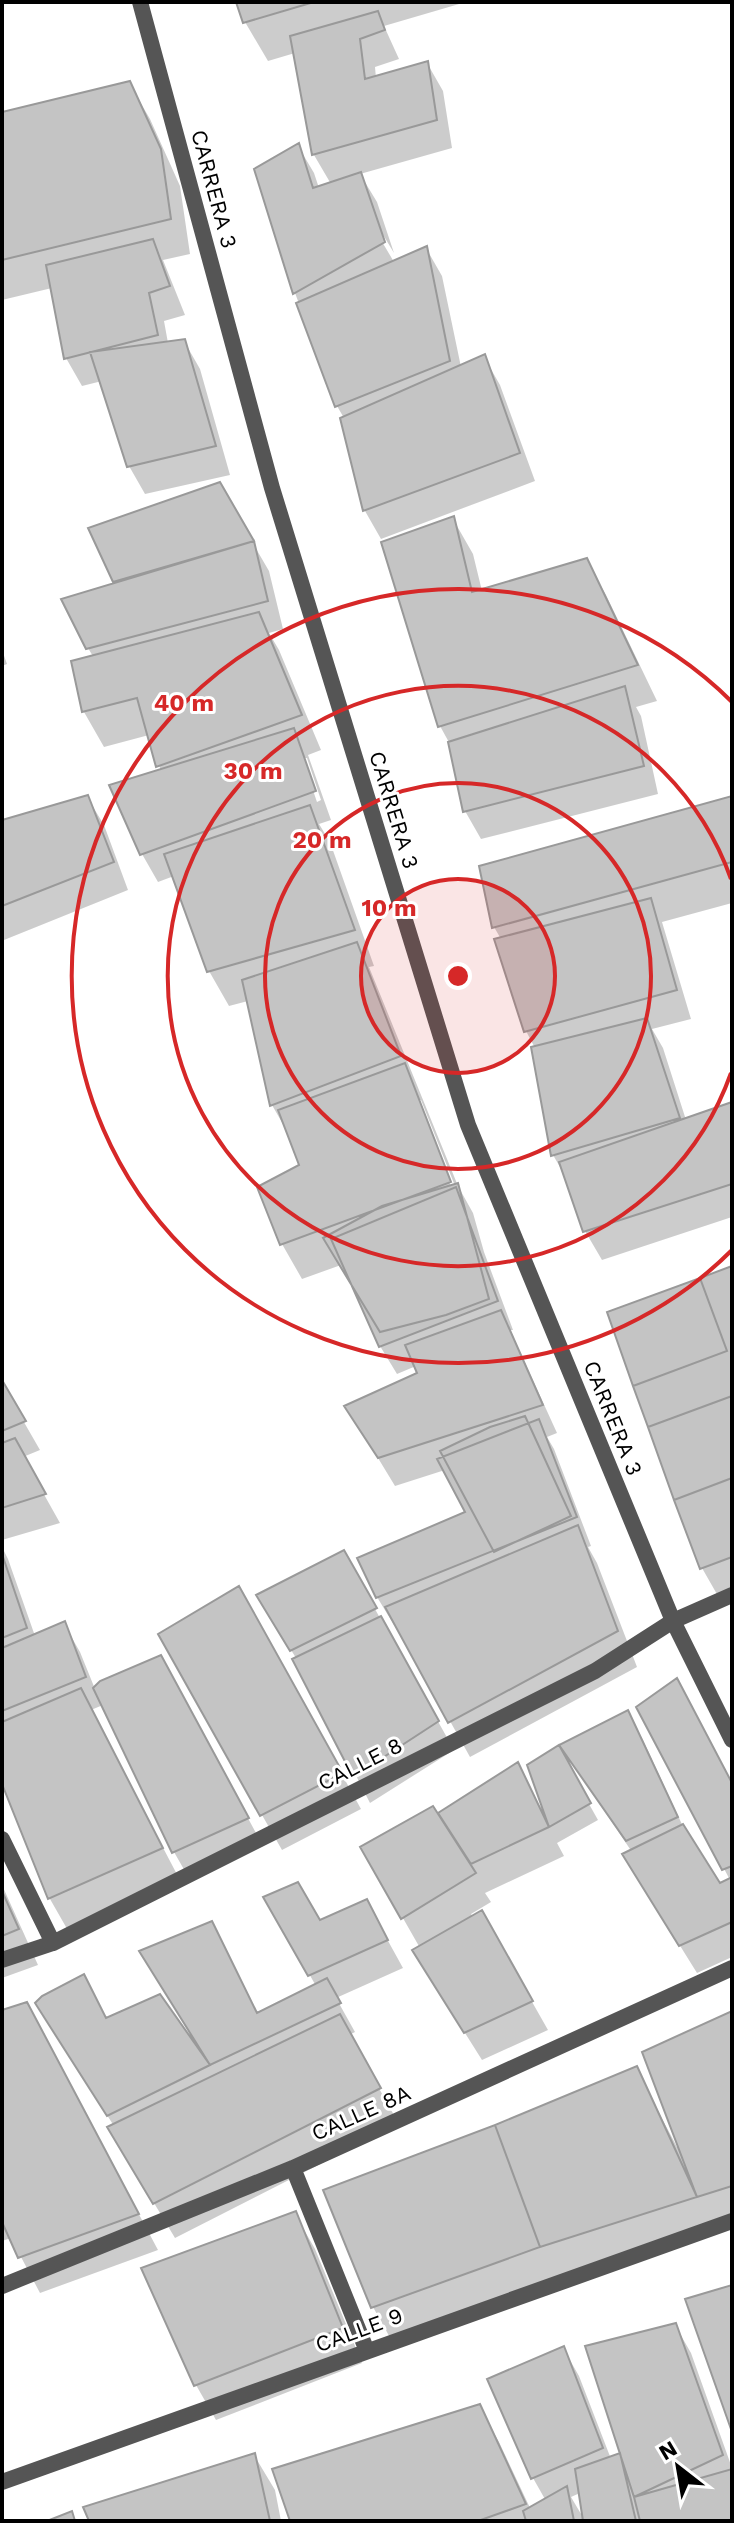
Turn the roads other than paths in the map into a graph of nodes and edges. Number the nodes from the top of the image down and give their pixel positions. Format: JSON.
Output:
{"nodes":[{"id":1,"x":140,"y":2,"type":"edge"},
{"id":2,"x":732,"y":1595,"type":"edge"},
{"id":3,"x":673,"y":1621,"type":"junction"},
{"id":4,"x":732,"y":1740,"type":"edge"},
{"id":5,"x":2,"y":1839,"type":"edge"},
{"id":6,"x":53,"y":1943,"type":"junction"},
{"id":7,"x":2,"y":1960,"type":"edge"},
{"id":8,"x":732,"y":1968,"type":"edge"},
{"id":9,"x":293,"y":2168,"type":"junction"},
{"id":10,"x":732,"y":2221,"type":"edge"},
{"id":11,"x":2,"y":2286,"type":"edge"},
{"id":12,"x":367,"y":2351,"type":"junction"},
{"id":13,"x":2,"y":2482,"type":"edge"}],
"edges":[{"from":1,"to":3,"type":"street","name":"CARRERA 3"},
{"from":2,"to":3,"type":"street","name":"CALLE 8"},
{"from":3,"to":4,"type":"street","name":"CARRERA 3"},
{"from":3,"to":6,"type":"street","name":"CALLE 8"},
{"from":5,"to":6,"type":"street"},
{"from":6,"to":7,"type":"street","name":"CALLE 8"},
{"from":8,"to":9,"type":"street","name":"CALLE 8A"},
{"from":9,"to":11,"type":"street","name":"CALLE 8A"},
{"from":9,"to":12,"type":"street"},
{"from":10,"to":12,"type":"street","name":"CALLE 9"},
{"from":12,"to":13,"type":"street","name":"CALLE 9"}]}
